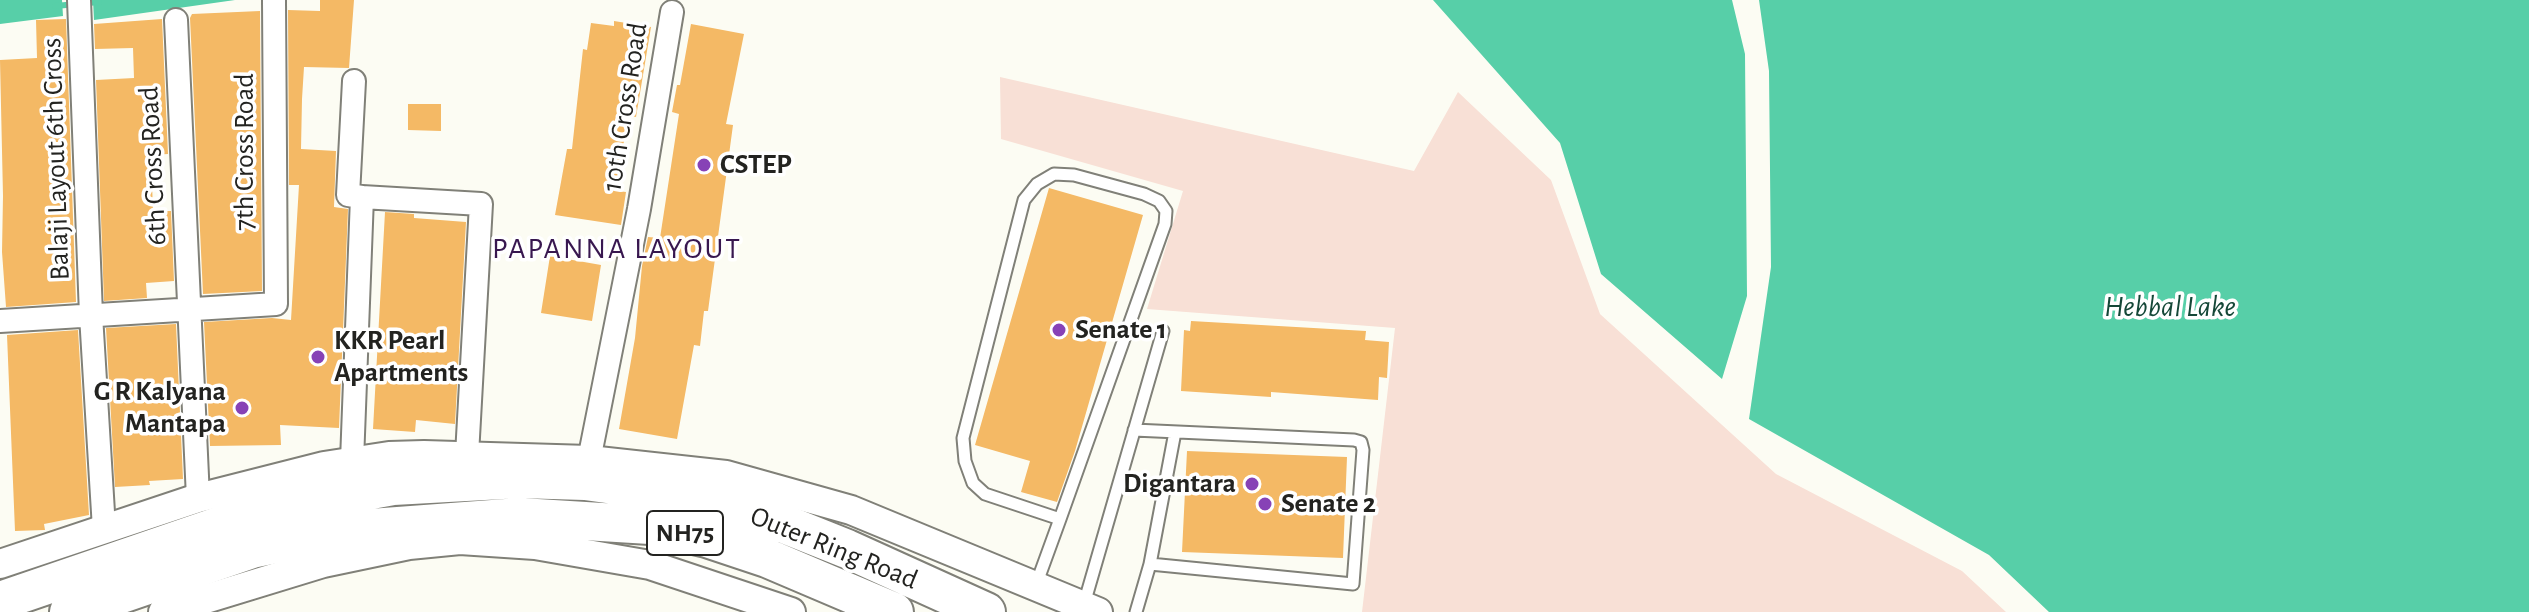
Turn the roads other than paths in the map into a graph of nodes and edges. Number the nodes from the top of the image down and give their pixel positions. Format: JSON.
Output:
{"nodes":[{"id":1,"x":79,"y":0,"type":"edge"},
{"id":2,"x":274,"y":1,"type":"edge"},
{"id":3,"x":673,"y":6,"type":"edge"},
{"id":4,"x":176,"y":20,"type":"dead end"},
{"id":5,"x":354,"y":81,"type":"dead end"},
{"id":6,"x":362,"y":197,"type":"junction"},
{"id":7,"x":189,"y":309,"type":"junction"},
{"id":8,"x":91,"y":315,"type":"junction"},
{"id":9,"x":0,"y":321,"type":"edge"},
{"id":10,"x":1163,"y":331,"type":"dead end"},
{"id":11,"x":1134,"y":430,"type":"junction"},
{"id":12,"x":1175,"y":432,"type":"junction"},
{"id":13,"x":467,"y":455,"type":"junction"},
{"id":14,"x":378,"y":468,"type":"junction"},
{"id":15,"x":587,"y":470,"type":"junction"},
{"id":16,"x":198,"y":498,"type":"junction"},
{"id":17,"x":1060,"y":519,"type":"junction"},
{"id":18,"x":104,"y":529,"type":"junction"},
{"id":19,"x":461,"y":530,"type":"junction"},
{"id":20,"x":0,"y":564,"type":"edge"},
{"id":21,"x":1150,"y":564,"type":"junction"},
{"id":22,"x":1036,"y":585,"type":"junction"},
{"id":23,"x":0,"y":601,"type":"edge"},
{"id":24,"x":1091,"y":608,"type":"edge"},
{"id":25,"x":69,"y":612,"type":"edge"},
{"id":26,"x":163,"y":612,"type":"edge"},
{"id":27,"x":791,"y":612,"type":"edge"},
{"id":28,"x":894,"y":612,"type":"edge"},
{"id":29,"x":986,"y":612,"type":"edge"},
{"id":30,"x":1136,"y":612,"type":"edge"}],
"edges":[{"from":1,"to":8,"type":"street","name":"Balaji Layout 6th Cross"},
{"from":2,"to":7,"type":"street","name":"7th Cross Road"},
{"from":3,"to":15,"type":"street","name":"10th Cross Road"},
{"from":4,"to":7,"type":"street","name":"6th Cross Road"},
{"from":5,"to":6,"type":"street"},
{"from":6,"to":13,"type":"street"},
{"from":6,"to":14,"type":"street"},
{"from":7,"to":8,"type":"street"},
{"from":7,"to":16,"type":"street","name":"6th Cross Road"},
{"from":8,"to":9,"type":"street"},
{"from":8,"to":18,"type":"street","name":"Balaji Layout 6th Cross"},
{"from":10,"to":11,"type":"lane"},
{"from":11,"to":12,"type":"lane"},
{"from":11,"to":24,"type":"lane"},
{"from":12,"to":21,"type":"lane"},
{"from":12,"to":21,"type":"lane"},
{"from":13,"to":14,"type":"street"},
{"from":13,"to":15,"type":"street"},
{"from":14,"to":15,"type":"highway","name":"Outer Ring Road","number":"NH75"},
{"from":14,"to":16,"type":"street"},
{"from":14,"to":23,"type":"highway","number":"NH75"},
{"from":15,"to":22,"type":"street"},
{"from":15,"to":29,"type":"highway","name":"Outer Ring Road","number":"NH75"},
{"from":16,"to":18,"type":"street"},
{"from":17,"to":17,"type":"lane"},
{"from":17,"to":22,"type":"lane"},
{"from":18,"to":20,"type":"street"},
{"from":19,"to":25,"type":"highway","number":"NH75"},
{"from":19,"to":26,"type":"street"},
{"from":19,"to":27,"type":"street"},
{"from":19,"to":28,"type":"highway","name":"Outer Ring Road","number":"NH75"},
{"from":21,"to":30,"type":"lane"},
{"from":22,"to":24,"type":"street"}]}
